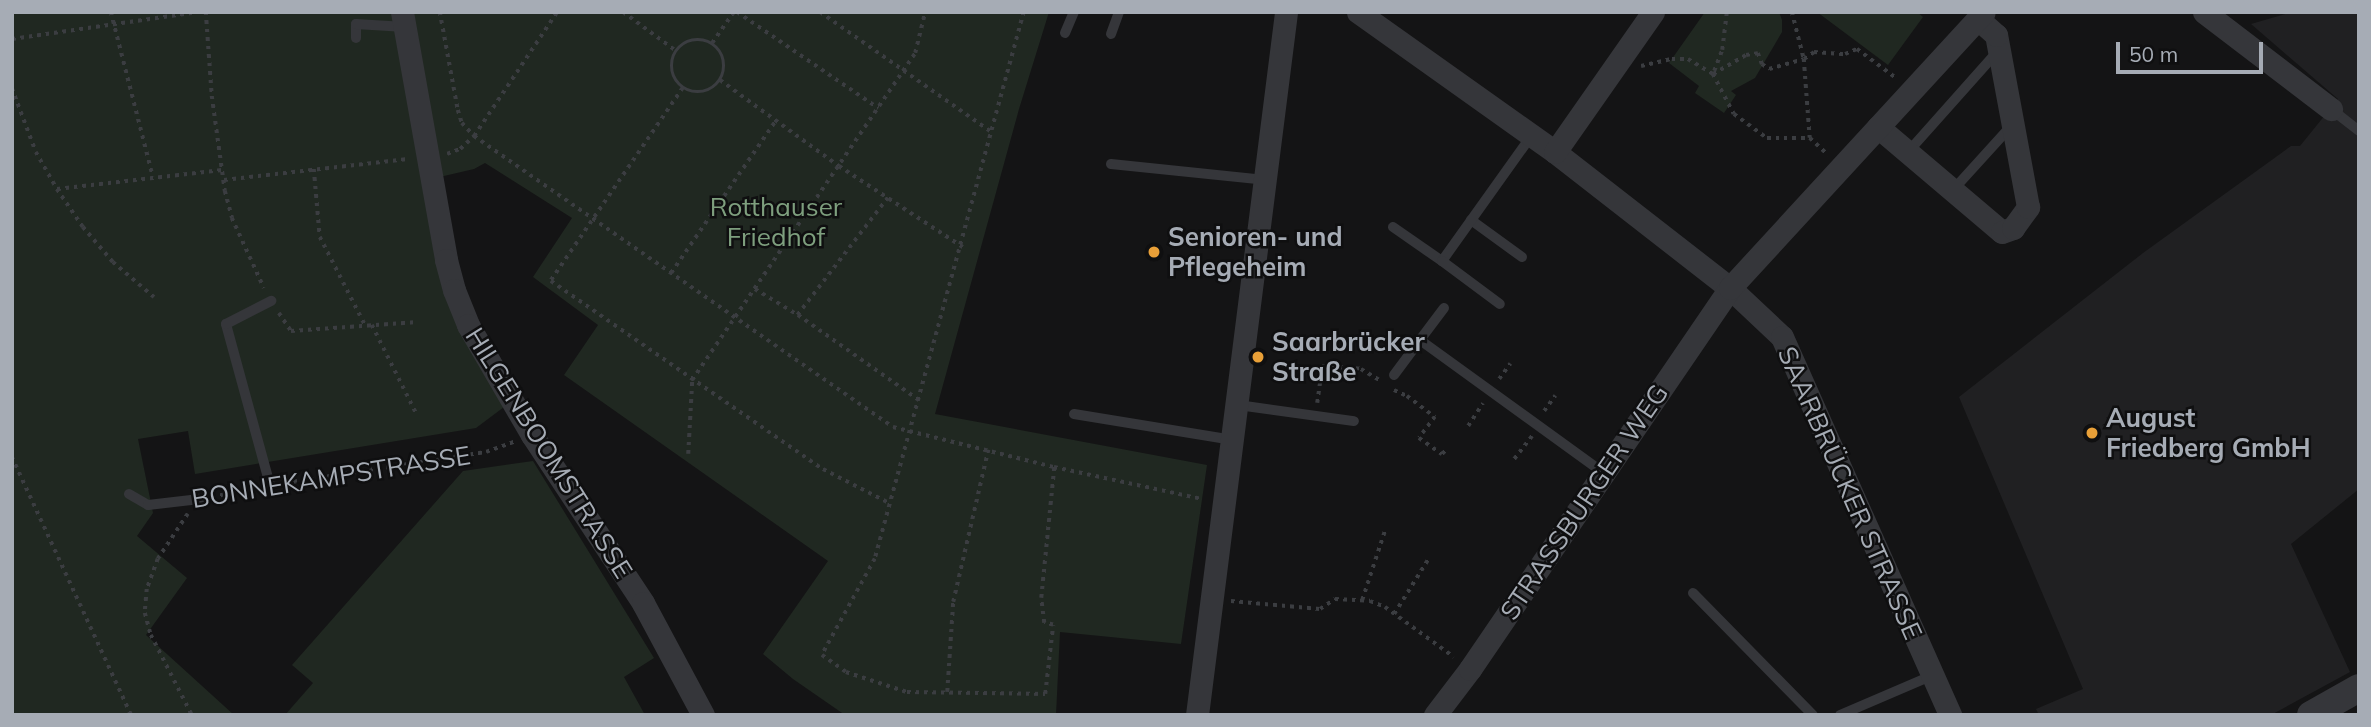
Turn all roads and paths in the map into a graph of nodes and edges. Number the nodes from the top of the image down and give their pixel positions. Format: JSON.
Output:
{"nodes":[{"id":1,"x":111,"y":12,"type":"edge"},
{"id":2,"x":196,"y":12,"type":"edge"},
{"id":3,"x":206,"y":12,"type":"edge"},
{"id":4,"x":440,"y":12,"type":"edge"},
{"id":5,"x":557,"y":12,"type":"edge"},
{"id":6,"x":623,"y":12,"type":"edge"},
{"id":7,"x":736,"y":12,"type":"edge"},
{"id":8,"x":820,"y":12,"type":"edge"},
{"id":9,"x":925,"y":12,"type":"edge"},
{"id":10,"x":1024,"y":12,"type":"edge"},
{"id":11,"x":1074,"y":12,"type":"edge"},
{"id":12,"x":1119,"y":12,"type":"edge"},
{"id":13,"x":1286,"y":12,"type":"edge"},
{"id":14,"x":1653,"y":12,"type":"edge"},
{"id":15,"x":1727,"y":12,"type":"edge"},
{"id":16,"x":1793,"y":12,"type":"edge"},
{"id":17,"x":2204,"y":12,"type":"edge"},
{"id":18,"x":1368,"y":14,"type":"edge"},
{"id":19,"x":1981,"y":15,"type":"edge"},
{"id":20,"x":403,"y":20,"type":"edge"},
{"id":21,"x":112,"y":23,"type":"junction"},
{"id":22,"x":1065,"y":33,"type":"dead end"},
{"id":23,"x":1111,"y":34,"type":"dead end"},
{"id":24,"x":356,"y":38,"type":"dead end"},
{"id":25,"x":12,"y":39,"type":"edge"},
{"id":26,"x":712,"y":43,"type":"junction"},
{"id":27,"x":676,"y":51,"type":"junction"},
{"id":28,"x":1999,"y":51,"type":"junction"},
{"id":29,"x":1804,"y":59,"type":"junction"},
{"id":30,"x":1619,"y":60,"type":"junction"},
{"id":31,"x":904,"y":69,"type":"junction"},
{"id":32,"x":1713,"y":74,"type":"junction"},
{"id":33,"x":720,"y":80,"type":"junction"},
{"id":34,"x":12,"y":88,"type":"edge"},
{"id":35,"x":684,"y":88,"type":"junction"},
{"id":36,"x":1912,"y":91,"type":"junction"},
{"id":37,"x":878,"y":108,"type":"junction"},
{"id":38,"x":2331,"y":109,"type":"joint"},
{"id":39,"x":776,"y":120,"type":"junction"},
{"id":40,"x":2012,"y":124,"type":"junction"},
{"id":41,"x":1878,"y":127,"type":"junction"},
{"id":42,"x":2359,"y":131,"type":"edge"},
{"id":43,"x":993,"y":133,"type":"junction"},
{"id":44,"x":1532,"y":135,"type":"junction"},
{"id":45,"x":474,"y":136,"type":"junction"},
{"id":46,"x":1555,"y":152,"type":"junction"},
{"id":47,"x":1908,"y":152,"type":"junction"},
{"id":48,"x":429,"y":157,"type":"junction"},
{"id":49,"x":1111,"y":164,"type":"dead end"},
{"id":50,"x":839,"y":166,"type":"junction"},
{"id":51,"x":314,"y":169,"type":"junction"},
{"id":52,"x":223,"y":170,"type":"junction"},
{"id":53,"x":153,"y":177,"type":"junction"},
{"id":54,"x":224,"y":180,"type":"junction"},
{"id":55,"x":1267,"y":180,"type":"junction"},
{"id":56,"x":57,"y":189,"type":"junction"},
{"id":57,"x":1953,"y":190,"type":"junction"},
{"id":58,"x":888,"y":198,"type":"junction"},
{"id":59,"x":594,"y":220,"type":"junction"},
{"id":60,"x":1472,"y":220,"type":"junction"},
{"id":61,"x":1393,"y":227,"type":"dead end"},
{"id":62,"x":963,"y":247,"type":"junction"},
{"id":63,"x":1522,"y":257,"type":"dead end"},
{"id":64,"x":1442,"y":261,"type":"junction"},
{"id":65,"x":671,"y":273,"type":"junction"},
{"id":66,"x":1730,"y":288,"type":"junction"},
{"id":67,"x":754,"y":289,"type":"junction"},
{"id":68,"x":154,"y":297,"type":"dead end"},
{"id":69,"x":271,"y":300,"type":"junction"},
{"id":70,"x":1500,"y":304,"type":"dead end"},
{"id":71,"x":1444,"y":308,"type":"dead end"},
{"id":72,"x":798,"y":315,"type":"junction"},
{"id":73,"x":735,"y":317,"type":"junction"},
{"id":74,"x":418,"y":321,"type":"dead end"},
{"id":75,"x":372,"y":325,"type":"junction"},
{"id":76,"x":365,"y":326,"type":"junction"},
{"id":77,"x":1420,"y":340,"type":"junction"},
{"id":78,"x":1394,"y":374,"type":"dead end"},
{"id":79,"x":692,"y":380,"type":"junction"},
{"id":80,"x":919,"y":400,"type":"junction"},
{"id":81,"x":1238,"y":405,"type":"junction"},
{"id":82,"x":1074,"y":414,"type":"dead end"},
{"id":83,"x":417,"y":415,"type":"dead end"},
{"id":84,"x":1316,"y":416,"type":"junction"},
{"id":85,"x":1354,"y":421,"type":"dead end"},
{"id":86,"x":911,"y":431,"type":"junction"},
{"id":87,"x":532,"y":435,"type":"junction"},
{"id":88,"x":1233,"y":440,"type":"junction"},
{"id":89,"x":988,"y":450,"type":"junction"},
{"id":90,"x":1446,"y":450,"type":"dead end"},
{"id":91,"x":688,"y":454,"type":"dead end"},
{"id":92,"x":12,"y":457,"type":"edge"},
{"id":93,"x":1054,"y":467,"type":"junction"},
{"id":94,"x":1604,"y":473,"type":"junction"},
{"id":95,"x":270,"y":485,"type":"junction"},
{"id":96,"x":130,"y":494,"type":"dead end"},
{"id":97,"x":200,"y":499,"type":"junction"},
{"id":98,"x":891,"y":504,"type":"junction"},
{"id":99,"x":1225,"y":505,"type":"junction"},
{"id":100,"x":1385,"y":530,"type":"dead end"},
{"id":101,"x":1429,"y":558,"type":"dead end"},
{"id":102,"x":1693,"y":593,"type":"dead end"},
{"id":103,"x":1211,"y":599,"type":"junction"},
{"id":104,"x":1362,"y":600,"type":"junction"},
{"id":105,"x":1394,"y":614,"type":"junction"},
{"id":106,"x":1470,"y":669,"type":"junction"},
{"id":107,"x":1931,"y":676,"type":"junction"},
{"id":108,"x":2359,"y":688,"type":"edge"},
{"id":109,"x":947,"y":692,"type":"junction"},
{"id":110,"x":131,"y":715,"type":"edge"},
{"id":111,"x":192,"y":715,"type":"edge"},
{"id":112,"x":703,"y":715,"type":"edge"},
{"id":113,"x":1197,"y":715,"type":"edge"},
{"id":114,"x":1435,"y":715,"type":"edge"},
{"id":115,"x":1813,"y":715,"type":"edge"},
{"id":116,"x":1840,"y":715,"type":"edge"},
{"id":117,"x":1950,"y":715,"type":"edge"},
{"id":118,"x":2311,"y":715,"type":"edge"}],
"edges":[{"from":1,"to":21,"type":"path"},
{"from":2,"to":21,"type":"path"},
{"from":3,"to":52,"type":"path"},
{"from":4,"to":45,"type":"path"},
{"from":5,"to":45,"type":"path"},
{"from":6,"to":27,"type":"path"},
{"from":7,"to":26,"type":"path"},
{"from":7,"to":37,"type":"path"},
{"from":8,"to":31,"type":"path"},
{"from":9,"to":31,"type":"path"},
{"from":10,"to":43,"type":"path"},
{"from":11,"to":22,"type":"lane"},
{"from":12,"to":23,"type":"lane"},
{"from":13,"to":55,"type":"street"},
{"from":14,"to":30,"type":"street"},
{"from":15,"to":32,"type":"path"},
{"from":16,"to":29,"type":"path"},
{"from":17,"to":38,"type":"street"},
{"from":18,"to":44,"type":"street","name":"SAARBRÜCKER STRASSE"},
{"from":19,"to":28,"type":"street"},
{"from":19,"to":36,"type":"street","name":"STRASSBURGER WEG"},
{"from":20,"to":24,"type":"lane"},
{"from":20,"to":48,"type":"street","name":"HILGENBOOMSTRASSE"},
{"from":21,"to":25,"type":"path"},
{"from":21,"to":53,"type":"path"},
{"from":26,"to":27,"type":"path"},
{"from":26,"to":33,"type":"path"},
{"from":27,"to":35,"type":"path"},
{"from":28,"to":40,"type":"street"},
{"from":28,"to":47,"type":"lane"},
{"from":29,"to":32,"type":"path"},
{"from":29,"to":32,"type":"path"},
{"from":29,"to":36,"type":"path"},
{"from":30,"to":32,"type":"path"},
{"from":30,"to":46,"type":"street"},
{"from":31,"to":37,"type":"path"},
{"from":31,"to":43,"type":"path"},
{"from":33,"to":35,"type":"path"},
{"from":33,"to":39,"type":"path"},
{"from":34,"to":56,"type":"path"},
{"from":35,"to":59,"type":"path"},
{"from":36,"to":41,"type":"street","name":"STRASSBURGER WEG"},
{"from":37,"to":50,"type":"path"},
{"from":38,"to":42,"type":"lane"},
{"from":39,"to":50,"type":"path"},
{"from":39,"to":65,"type":"path"},
{"from":40,"to":57,"type":"lane"},
{"from":40,"to":57,"type":"street"},
{"from":41,"to":47,"type":"street"},
{"from":41,"to":66,"type":"street","name":"STRASSBURGER WEG"},
{"from":43,"to":62,"type":"path"},
{"from":44,"to":46,"type":"street","name":"SAARBRÜCKER STRASSE"},
{"from":44,"to":60,"type":"lane"},
{"from":45,"to":48,"type":"path"},
{"from":45,"to":59,"type":"path"},
{"from":46,"to":66,"type":"street","name":"SAARBRÜCKER STRASSE"},
{"from":47,"to":57,"type":"street"},
{"from":48,"to":51,"type":"path"},
{"from":48,"to":87,"type":"street","name":"HILGENBOOMSTRASSE"},
{"from":49,"to":55,"type":"lane"},
{"from":50,"to":58,"type":"path"},
{"from":50,"to":67,"type":"path"},
{"from":51,"to":54,"type":"path"},
{"from":51,"to":76,"type":"path"},
{"from":52,"to":53,"type":"path"},
{"from":52,"to":54,"type":"path"},
{"from":53,"to":56,"type":"path"},
{"from":54,"to":69,"type":"path"},
{"from":55,"to":81,"type":"street"},
{"from":56,"to":68,"type":"path"},
{"from":58,"to":62,"type":"path"},
{"from":58,"to":72,"type":"path"},
{"from":59,"to":65,"type":"path"},
{"from":59,"to":79,"type":"path"},
{"from":60,"to":63,"type":"lane"},
{"from":60,"to":64,"type":"lane"},
{"from":61,"to":64,"type":"lane"},
{"from":62,"to":80,"type":"path"},
{"from":64,"to":70,"type":"lane"},
{"from":65,"to":73,"type":"path"},
{"from":66,"to":94,"type":"street","name":"STRASSBURGER WEG"},
{"from":66,"to":107,"type":"street","name":"SAARBRÜCKER STRASSE"},
{"from":67,"to":72,"type":"path"},
{"from":67,"to":73,"type":"path"},
{"from":69,"to":76,"type":"path"},
{"from":69,"to":95,"type":"lane"},
{"from":71,"to":77,"type":"lane"},
{"from":72,"to":80,"type":"path"},
{"from":73,"to":79,"type":"path"},
{"from":73,"to":86,"type":"path"},
{"from":74,"to":75,"type":"path"},
{"from":75,"to":76,"type":"path"},
{"from":75,"to":83,"type":"path"},
{"from":77,"to":78,"type":"lane"},
{"from":77,"to":94,"type":"lane"},
{"from":79,"to":91,"type":"path"},
{"from":79,"to":98,"type":"path"},
{"from":80,"to":86,"type":"path"},
{"from":81,"to":84,"type":"lane"},
{"from":81,"to":88,"type":"street"},
{"from":82,"to":88,"type":"lane"},
{"from":84,"to":85,"type":"lane"},
{"from":84,"to":90,"type":"path"},
{"from":86,"to":89,"type":"path"},
{"from":86,"to":98,"type":"path"},
{"from":87,"to":95,"type":"path","name":"BONNEKAMPSTRASSE"},
{"from":87,"to":112,"type":"street","name":"HILGENBOOMSTRASSE"},
{"from":88,"to":99,"type":"street"},
{"from":89,"to":93,"type":"path"},
{"from":89,"to":109,"type":"path"},
{"from":92,"to":110,"type":"path"},
{"from":93,"to":99,"type":"path"},
{"from":93,"to":109,"type":"path"},
{"from":94,"to":106,"type":"street","name":"STRASSBURGER WEG"},
{"from":95,"to":97,"type":"path","name":"BONNEKAMPSTRASSE"},
{"from":96,"to":97,"type":"lane","name":"BONNEKAMPSTRASSE"},
{"from":97,"to":111,"type":"path"},
{"from":98,"to":109,"type":"path"},
{"from":99,"to":103,"type":"street"},
{"from":100,"to":104,"type":"path"},
{"from":101,"to":105,"type":"path"},
{"from":102,"to":115,"type":"lane"},
{"from":103,"to":104,"type":"path"},
{"from":103,"to":113,"type":"street"},
{"from":104,"to":105,"type":"path"},
{"from":105,"to":106,"type":"path"},
{"from":106,"to":114,"type":"street","name":"STRASSBURGER WEG"},
{"from":107,"to":116,"type":"lane"},
{"from":107,"to":117,"type":"street","name":"SAARBRÜCKER STRASSE"},
{"from":108,"to":118,"type":"street"}]}
